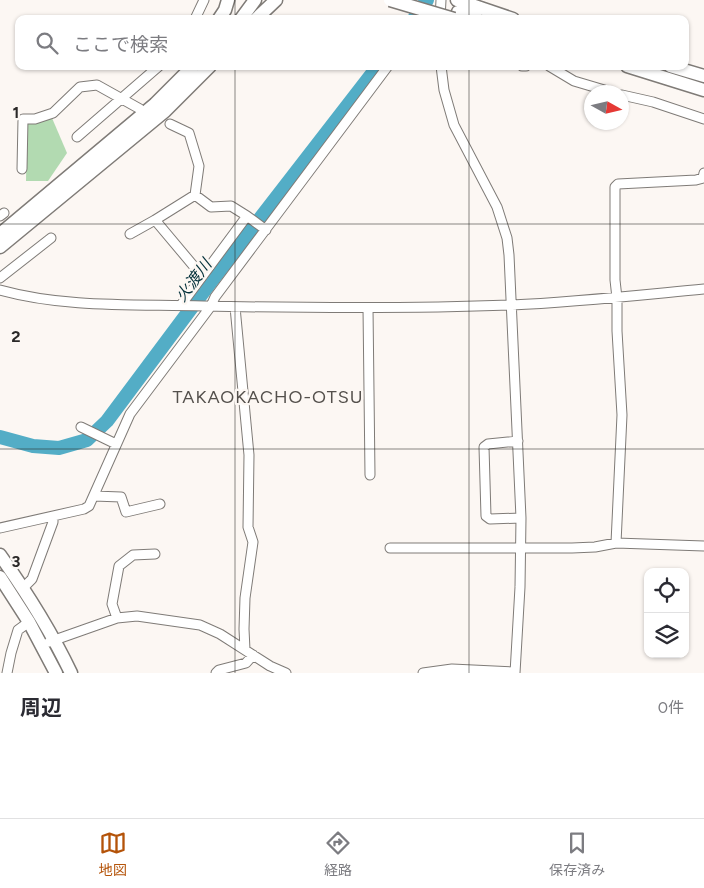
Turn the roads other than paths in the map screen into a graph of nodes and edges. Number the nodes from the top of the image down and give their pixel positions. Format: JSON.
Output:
{"nodes":[{"id":1,"x":204,"y":0,"type":"edge"},
{"id":2,"x":228,"y":0,"type":"edge"},
{"id":3,"x":245,"y":0,"type":"edge"},
{"id":4,"x":255,"y":0,"type":"edge"},
{"id":5,"x":276,"y":0,"type":"edge"},
{"id":6,"x":390,"y":0,"type":"edge"},
{"id":7,"x":420,"y":0,"type":"edge"},
{"id":8,"x":441,"y":0,"type":"edge"},
{"id":9,"x":457,"y":8,"type":"edge"},
{"id":10,"x":197,"y":15,"type":"edge"},
{"id":11,"x":222,"y":15,"type":"edge"},
{"id":12,"x":236,"y":15,"type":"edge"},
{"id":13,"x":245,"y":15,"type":"edge"},
{"id":14,"x":260,"y":15,"type":"edge"},
{"id":15,"x":439,"y":15,"type":"edge"},
{"id":16,"x":470,"y":15,"type":"edge"},
{"id":17,"x":493,"y":15,"type":"edge"},
{"id":18,"x":154,"y":70,"type":"edge"},
{"id":19,"x":187,"y":70,"type":"edge"},
{"id":20,"x":207,"y":70,"type":"edge"},
{"id":21,"x":385,"y":70,"type":"edge"},
{"id":22,"x":442,"y":70,"type":"edge"},
{"id":23,"x":556,"y":70,"type":"edge"},
{"id":24,"x":640,"y":70,"type":"edge"},
{"id":25,"x":684,"y":70,"type":"edge"},
{"id":26,"x":704,"y":76,"type":"edge"},
{"id":27,"x":587,"y":85,"type":"edge"},
{"id":28,"x":704,"y":90,"type":"edge"},
{"id":29,"x":629,"y":97,"type":"edge"},
{"id":30,"x":120,"y":98,"type":"junction"},
{"id":31,"x":140,"y":109,"type":"dead end"},
{"id":32,"x":704,"y":119,"type":"edge"},
{"id":33,"x":170,"y":124,"type":"dead end"},
{"id":34,"x":77,"y":136,"type":"dead end"},
{"id":35,"x":22,"y":169,"type":"dead end"},
{"id":36,"x":704,"y":173,"type":"edge"},
{"id":37,"x":195,"y":194,"type":"junction"},
{"id":38,"x":249,"y":217,"type":"junction"},
{"id":39,"x":155,"y":220,"type":"junction"},
{"id":40,"x":265,"y":228,"type":"junction"},
{"id":41,"x":0,"y":234,"type":"edge"},
{"id":42,"x":130,"y":234,"type":"dead end"},
{"id":43,"x":51,"y":238,"type":"dead end"},
{"id":44,"x":0,"y":247,"type":"edge"},
{"id":45,"x":202,"y":276,"type":"junction"},
{"id":46,"x":0,"y":278,"type":"edge"},
{"id":47,"x":704,"y":288,"type":"edge"},
{"id":48,"x":0,"y":290,"type":"edge"},
{"id":49,"x":617,"y":298,"type":"junction"},
{"id":50,"x":184,"y":305,"type":"junction"},
{"id":51,"x":512,"y":305,"type":"junction"},
{"id":52,"x":209,"y":306,"type":"junction"},
{"id":53,"x":234,"y":307,"type":"junction"},
{"id":54,"x":368,"y":308,"type":"junction"},
{"id":55,"x":81,"y":427,"type":"dead end"},
{"id":56,"x":518,"y":442,"type":"junction"},
{"id":57,"x":116,"y":444,"type":"junction"},
{"id":58,"x":370,"y":475,"type":"dead end"},
{"id":59,"x":94,"y":496,"type":"junction"},
{"id":60,"x":160,"y":504,"type":"dead end"},
{"id":61,"x":53,"y":516,"type":"junction"},
{"id":62,"x":521,"y":518,"type":"junction"},
{"id":63,"x":0,"y":528,"type":"edge"},
{"id":64,"x":616,"y":543,"type":"junction"},
{"id":65,"x":704,"y":546,"type":"edge"},
{"id":66,"x":521,"y":547,"type":"junction"},
{"id":67,"x":390,"y":548,"type":"dead end"},
{"id":68,"x":155,"y":554,"type":"dead end"},
{"id":69,"x":0,"y":555,"type":"edge"},
{"id":70,"x":0,"y":577,"type":"edge"},
{"id":71,"x":23,"y":588,"type":"junction"},
{"id":72,"x":117,"y":618,"type":"junction"},
{"id":73,"x":29,"y":622,"type":"junction"},
{"id":74,"x":55,"y":640,"type":"junction"},
{"id":75,"x":42,"y":645,"type":"junction"},
{"id":76,"x":249,"y":652,"type":"junction"},
{"id":77,"x":7,"y":673,"type":"edge"},
{"id":78,"x":56,"y":673,"type":"edge"},
{"id":79,"x":71,"y":673,"type":"edge"},
{"id":80,"x":216,"y":673,"type":"edge"},
{"id":81,"x":286,"y":673,"type":"edge"},
{"id":82,"x":423,"y":673,"type":"edge"},
{"id":83,"x":515,"y":673,"type":"edge"}],
"edges":[{"from":1,"to":10,"type":"street"},
{"from":2,"to":11,"type":"highway"},
{"from":3,"to":12,"type":"highway"},
{"from":4,"to":13,"type":"highway"},
{"from":5,"to":14,"type":"highway"},
{"from":6,"to":9,"type":"highway","bridge":true},
{"from":7,"to":9,"type":"highway"},
{"from":8,"to":15,"type":"street"},
{"from":9,"to":16,"type":"highway"},
{"from":9,"to":17,"type":"highway"},
{"from":18,"to":30,"type":"street"},
{"from":19,"to":41,"type":"highway"},
{"from":20,"to":44,"type":"highway"},
{"from":21,"to":40,"type":"street"},
{"from":22,"to":51,"type":"street"},
{"from":23,"to":27,"type":"street"},
{"from":24,"to":28,"type":"highway"},
{"from":25,"to":26,"type":"highway"},
{"from":29,"to":32,"type":"street"},
{"from":30,"to":31,"type":"street"},
{"from":30,"to":34,"type":"street"},
{"from":30,"to":35,"type":"street"},
{"from":33,"to":37,"type":"street"},
{"from":36,"to":49,"type":"street"},
{"from":37,"to":38,"type":"street"},
{"from":37,"to":39,"type":"street"},
{"from":38,"to":40,"type":"street"},
{"from":38,"to":45,"type":"street"},
{"from":39,"to":42,"type":"street"},
{"from":39,"to":45,"type":"street"},
{"from":40,"to":52,"type":"street"},
{"from":43,"to":46,"type":"street"},
{"from":45,"to":50,"type":"street"},
{"from":47,"to":49,"type":"street"},
{"from":48,"to":50,"type":"street"},
{"from":49,"to":51,"type":"street"},
{"from":49,"to":64,"type":"street"},
{"from":50,"to":52,"type":"street"},
{"from":51,"to":54,"type":"street"},
{"from":51,"to":56,"type":"street"},
{"from":52,"to":53,"type":"street"},
{"from":52,"to":57,"type":"street"},
{"from":53,"to":54,"type":"street"},
{"from":53,"to":76,"type":"street"},
{"from":54,"to":58,"type":"street"},
{"from":55,"to":57,"type":"street"},
{"from":56,"to":62,"type":"street"},
{"from":56,"to":62,"type":"street"},
{"from":57,"to":59,"type":"street"},
{"from":59,"to":60,"type":"street"},
{"from":59,"to":61,"type":"street"},
{"from":61,"to":63,"type":"street"},
{"from":61,"to":71,"type":"street"},
{"from":62,"to":66,"type":"street"},
{"from":64,"to":65,"type":"street"},
{"from":64,"to":66,"type":"street"},
{"from":66,"to":67,"type":"street"},
{"from":66,"to":83,"type":"street"},
{"from":68,"to":72,"type":"street"},
{"from":69,"to":71,"type":"highway"},
{"from":70,"to":73,"type":"highway"},
{"from":71,"to":74,"type":"highway"},
{"from":72,"to":74,"type":"street"},
{"from":72,"to":76,"type":"street"},
{"from":73,"to":75,"type":"highway"},
{"from":73,"to":77,"type":"street"},
{"from":74,"to":75,"type":"street"},
{"from":74,"to":79,"type":"highway"},
{"from":75,"to":78,"type":"highway"},
{"from":76,"to":80,"type":"street"},
{"from":76,"to":81,"type":"street"},
{"from":82,"to":83,"type":"street"}]}
